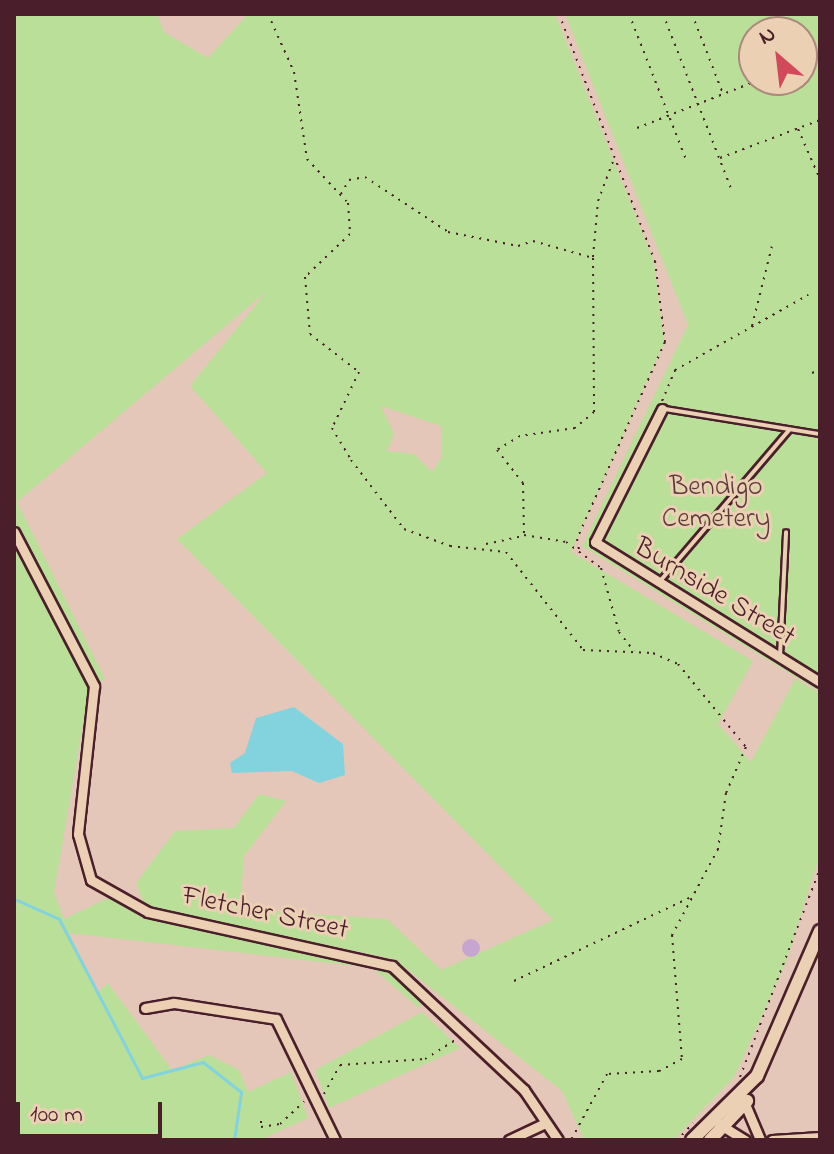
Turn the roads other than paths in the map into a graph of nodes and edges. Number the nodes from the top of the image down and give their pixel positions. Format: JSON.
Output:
{"nodes":[{"id":1,"x":662,"y":409,"type":"joint"},
{"id":2,"x":789,"y":430,"type":"junction"},
{"id":3,"x":820,"y":434,"type":"edge"},
{"id":4,"x":14,"y":532,"type":"edge"},
{"id":5,"x":786,"y":532,"type":"dead end"},
{"id":6,"x":656,"y":585,"type":"junction"},
{"id":7,"x":779,"y":659,"type":"junction"},
{"id":8,"x":820,"y":682,"type":"edge"},
{"id":9,"x":820,"y":931,"type":"edge"},
{"id":10,"x":145,"y":1008,"type":"dead end"},
{"id":11,"x":757,"y":1076,"type":"junction"},
{"id":12,"x":745,"y":1104,"type":"junction"},
{"id":13,"x":543,"y":1124,"type":"junction"},
{"id":14,"x":715,"y":1131,"type":"edge"},
{"id":15,"x":820,"y":1137,"type":"edge"},
{"id":16,"x":335,"y":1140,"type":"edge"},
{"id":17,"x":509,"y":1140,"type":"edge"},
{"id":18,"x":558,"y":1140,"type":"edge"},
{"id":19,"x":692,"y":1140,"type":"edge"},
{"id":20,"x":745,"y":1140,"type":"edge"},
{"id":21,"x":760,"y":1140,"type":"edge"},
{"id":22,"x":772,"y":1140,"type":"edge"}],
"edges":[{"from":1,"to":2,"type":"lane"},
{"from":1,"to":6,"type":"street","name":"Burnside Street"},
{"from":2,"to":3,"type":"lane"},
{"from":2,"to":6,"type":"lane"},
{"from":4,"to":13,"type":"street","name":"Fletcher Street"},
{"from":5,"to":7,"type":"lane"},
{"from":6,"to":7,"type":"street","name":"Burnside Street"},
{"from":7,"to":8,"type":"street","name":"Burnside Street"},
{"from":9,"to":11,"type":"street"},
{"from":10,"to":16,"type":"street"},
{"from":11,"to":12,"type":"street"},
{"from":11,"to":14,"type":"street"},
{"from":12,"to":14,"type":"street"},
{"from":12,"to":21,"type":"street"},
{"from":13,"to":17,"type":"street"},
{"from":13,"to":18,"type":"street","name":"Fletcher Street"},
{"from":14,"to":19,"type":"street"},
{"from":14,"to":20,"type":"street"},
{"from":15,"to":22,"type":"street"}]}
